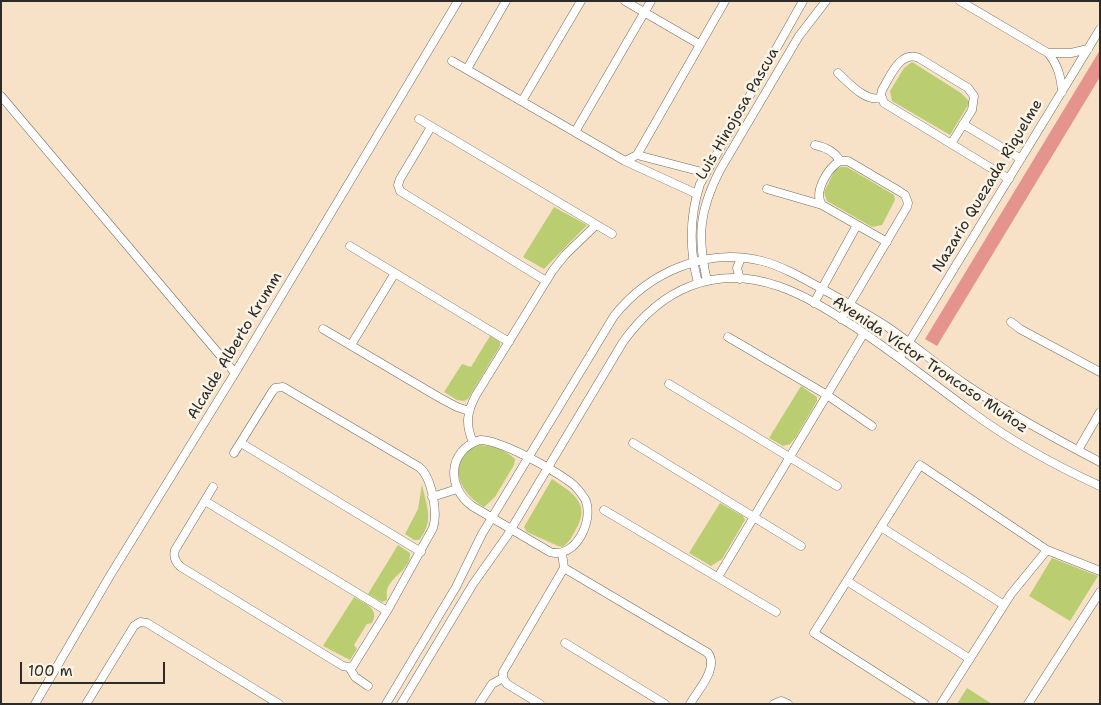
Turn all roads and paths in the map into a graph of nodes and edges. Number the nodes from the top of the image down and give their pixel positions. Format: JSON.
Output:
{"nodes":[{"id":1,"x":458,"y":1,"type":"edge"},
{"id":2,"x":506,"y":1,"type":"edge"},
{"id":3,"x":581,"y":1,"type":"edge"},
{"id":4,"x":625,"y":1,"type":"edge"},
{"id":5,"x":651,"y":1,"type":"edge"},
{"id":6,"x":725,"y":1,"type":"edge"},
{"id":7,"x":803,"y":1,"type":"edge"},
{"id":8,"x":826,"y":1,"type":"edge"},
{"id":9,"x":960,"y":1,"type":"edge"},
{"id":10,"x":644,"y":12,"type":"junction"},
{"id":11,"x":1100,"y":29,"type":"edge"},
{"id":12,"x":699,"y":44,"type":"junction"},
{"id":13,"x":1088,"y":48,"type":"junction"},
{"id":14,"x":1048,"y":53,"type":"junction"},
{"id":15,"x":452,"y":61,"type":"dead end"},
{"id":16,"x":466,"y":69,"type":"junction"},
{"id":17,"x":838,"y":73,"type":"dead end"},
{"id":18,"x":1062,"y":92,"type":"junction"},
{"id":19,"x":1,"y":96,"type":"edge"},
{"id":20,"x":881,"y":98,"type":"junction"},
{"id":21,"x":522,"y":101,"type":"junction"},
{"id":22,"x":419,"y":119,"type":"dead end"},
{"id":23,"x":963,"y":124,"type":"junction"},
{"id":24,"x":432,"y":127,"type":"junction"},
{"id":25,"x":575,"y":132,"type":"junction"},
{"id":26,"x":951,"y":144,"type":"junction"},
{"id":27,"x":815,"y":145,"type":"dead end"},
{"id":28,"x":637,"y":155,"type":"junction"},
{"id":29,"x":1021,"y":159,"type":"junction"},
{"id":30,"x":625,"y":161,"type":"junction"},
{"id":31,"x":840,"y":161,"type":"junction"},
{"id":32,"x":706,"y":173,"type":"junction"},
{"id":33,"x":1009,"y":179,"type":"junction"},
{"id":34,"x":767,"y":189,"type":"dead end"},
{"id":35,"x":697,"y":194,"type":"junction"},
{"id":36,"x":822,"y":205,"type":"junction"},
{"id":37,"x":596,"y":225,"type":"junction"},
{"id":38,"x":857,"y":225,"type":"junction"},
{"id":39,"x":612,"y":234,"type":"dead end"},
{"id":40,"x":887,"y":242,"type":"junction"},
{"id":41,"x":350,"y":246,"type":"dead end"},
{"id":42,"x":741,"y":258,"type":"junction"},
{"id":43,"x":703,"y":260,"type":"junction"},
{"id":44,"x":692,"y":262,"type":"junction"},
{"id":45,"x":395,"y":273,"type":"junction"},
{"id":46,"x":740,"y":279,"type":"junction"},
{"id":47,"x":546,"y":281,"type":"junction"},
{"id":48,"x":708,"y":281,"type":"junction"},
{"id":49,"x":698,"y":283,"type":"junction"},
{"id":50,"x":821,"y":288,"type":"junction"},
{"id":51,"x":814,"y":303,"type":"junction"},
{"id":52,"x":850,"y":305,"type":"junction"},
{"id":53,"x":841,"y":319,"type":"junction"},
{"id":54,"x":1011,"y":322,"type":"dead end"},
{"id":55,"x":323,"y":329,"type":"dead end"},
{"id":56,"x":864,"y":333,"type":"junction"},
{"id":57,"x":728,"y":337,"type":"dead end"},
{"id":58,"x":509,"y":342,"type":"junction"},
{"id":59,"x":909,"y":342,"type":"junction"},
{"id":60,"x":351,"y":345,"type":"junction"},
{"id":61,"x":900,"y":358,"type":"junction"},
{"id":62,"x":1100,"y":372,"type":"edge"},
{"id":63,"x":235,"y":373,"type":"junction"},
{"id":64,"x":669,"y":384,"type":"dead end"},
{"id":65,"x":827,"y":395,"type":"junction"},
{"id":66,"x":469,"y":411,"type":"junction"},
{"id":67,"x":1100,"y":412,"type":"edge"},
{"id":68,"x":872,"y":426,"type":"dead end"},
{"id":69,"x":473,"y":442,"type":"junction"},
{"id":70,"x":241,"y":443,"type":"junction"},
{"id":71,"x":633,"y":443,"type":"dead end"},
{"id":72,"x":1078,"y":450,"type":"junction"},
{"id":73,"x":234,"y":453,"type":"dead end"},
{"id":74,"x":528,"y":457,"type":"junction"},
{"id":75,"x":790,"y":458,"type":"junction"},
{"id":76,"x":1100,"y":462,"type":"edge"},
{"id":77,"x":547,"y":468,"type":"junction"},
{"id":78,"x":837,"y":486,"type":"dead end"},
{"id":79,"x":1100,"y":486,"type":"edge"},
{"id":80,"x":213,"y":487,"type":"dead end"},
{"id":81,"x":457,"y":489,"type":"junction"},
{"id":82,"x":432,"y":497,"type":"junction"},
{"id":83,"x":205,"y":502,"type":"junction"},
{"id":84,"x":604,"y":510,"type":"dead end"},
{"id":85,"x":492,"y":518,"type":"junction"},
{"id":86,"x":754,"y":518,"type":"junction"},
{"id":87,"x":881,"y":527,"type":"junction"},
{"id":88,"x":511,"y":529,"type":"junction"},
{"id":89,"x":801,"y":546,"type":"dead end"},
{"id":90,"x":1047,"y":550,"type":"junction"},
{"id":91,"x":421,"y":552,"type":"junction"},
{"id":92,"x":562,"y":554,"type":"junction"},
{"id":93,"x":564,"y":568,"type":"junction"},
{"id":94,"x":1100,"y":571,"type":"edge"},
{"id":95,"x":718,"y":577,"type":"junction"},
{"id":96,"x":847,"y":581,"type":"junction"},
{"id":97,"x":1100,"y":592,"type":"edge"},
{"id":98,"x":1004,"y":605,"type":"junction"},
{"id":99,"x":386,"y":611,"type":"junction"},
{"id":100,"x":776,"y":612,"type":"dead end"},
{"id":101,"x":565,"y":643,"type":"dead end"},
{"id":102,"x":970,"y":659,"type":"junction"},
{"id":103,"x":349,"y":668,"type":"junction"},
{"id":104,"x":503,"y":678,"type":"junction"},
{"id":105,"x":368,"y":686,"type":"dead end"},
{"id":106,"x":776,"y":703,"type":"edge"},
{"id":107,"x":35,"y":704,"type":"edge"},
{"id":108,"x":86,"y":704,"type":"edge"},
{"id":109,"x":278,"y":704,"type":"edge"},
{"id":110,"x":386,"y":704,"type":"edge"},
{"id":111,"x":401,"y":704,"type":"edge"},
{"id":112,"x":479,"y":704,"type":"edge"},
{"id":113,"x":540,"y":704,"type":"edge"},
{"id":114,"x":665,"y":704,"type":"edge"},
{"id":115,"x":690,"y":704,"type":"edge"},
{"id":116,"x":788,"y":704,"type":"edge"},
{"id":117,"x":925,"y":704,"type":"edge"},
{"id":118,"x":941,"y":704,"type":"edge"},
{"id":119,"x":1028,"y":704,"type":"edge"}],
"edges":[{"from":1,"to":63,"type":"street","name":"Alcalde Alberto Krumm"},
{"from":2,"to":16,"type":"street"},
{"from":3,"to":21,"type":"street"},
{"from":4,"to":10,"type":"street"},
{"from":5,"to":10,"type":"street"},
{"from":6,"to":12,"type":"street"},
{"from":7,"to":32,"type":"street","name":"Luis Hinojosa Pascua"},
{"from":8,"to":43,"type":"street","name":"Luis Hinojosa Pascua"},
{"from":9,"to":14,"type":"street"},
{"from":10,"to":12,"type":"street"},
{"from":10,"to":25,"type":"street"},
{"from":11,"to":13,"type":"street","name":"Nazario Quezada Riquelme"},
{"from":12,"to":28,"type":"street"},
{"from":13,"to":14,"type":"street"},
{"from":13,"to":18,"type":"street","name":"Nazario Quezada Riquelme"},
{"from":14,"to":18,"type":"street"},
{"from":15,"to":16,"type":"street"},
{"from":16,"to":21,"type":"street"},
{"from":17,"to":20,"type":"street"},
{"from":18,"to":29,"type":"street","name":"Nazario Quezada Riquelme"},
{"from":19,"to":63,"type":"street"},
{"from":20,"to":23,"type":"street"},
{"from":20,"to":26,"type":"street"},
{"from":21,"to":25,"type":"street"},
{"from":22,"to":24,"type":"street"},
{"from":23,"to":26,"type":"street"},
{"from":23,"to":29,"type":"street"},
{"from":24,"to":37,"type":"street"},
{"from":24,"to":47,"type":"street"},
{"from":25,"to":30,"type":"street"},
{"from":26,"to":33,"type":"street"},
{"from":27,"to":31,"type":"street"},
{"from":28,"to":30,"type":"street"},
{"from":28,"to":32,"type":"street"},
{"from":29,"to":33,"type":"street","name":"Nazario Quezada Riquelme"},
{"from":30,"to":35,"type":"street"},
{"from":31,"to":36,"type":"street"},
{"from":31,"to":40,"type":"street"},
{"from":32,"to":35,"type":"street","name":"Luis Hinojosa Pascua"},
{"from":33,"to":59,"type":"street","name":"Nazario Quezada Riquelme"},
{"from":34,"to":36,"type":"street"},
{"from":35,"to":44,"type":"street","name":"Luis Hinojosa Pascua"},
{"from":36,"to":38,"type":"street"},
{"from":37,"to":39,"type":"street"},
{"from":37,"to":47,"type":"street"},
{"from":38,"to":40,"type":"street"},
{"from":38,"to":50,"type":"street"},
{"from":40,"to":52,"type":"street"},
{"from":41,"to":45,"type":"street"},
{"from":42,"to":43,"type":"street","name":"Avenida Víctor Troncoso Muñoz"},
{"from":42,"to":46,"type":"street"},
{"from":42,"to":50,"type":"street","name":"Avenida Víctor Troncoso Muñoz"},
{"from":43,"to":44,"type":"street","name":"Avenida Víctor Troncoso Muñoz"},
{"from":43,"to":48,"type":"street","name":"Luis Hinojosa Pascua"},
{"from":44,"to":49,"type":"street","name":"Luis Hinojosa Pascua"},
{"from":44,"to":74,"type":"street","name":"Avenida Víctor Troncoso Muñoz"},
{"from":45,"to":58,"type":"street"},
{"from":45,"to":60,"type":"street"},
{"from":46,"to":48,"type":"street","name":"Avenida Víctor Troncoso Muñoz"},
{"from":46,"to":51,"type":"street","name":"Avenida Víctor Troncoso Muñoz"},
{"from":47,"to":58,"type":"street"},
{"from":48,"to":49,"type":"street","name":"Avenida Víctor Troncoso Muñoz"},
{"from":49,"to":77,"type":"street","name":"Avenida Víctor Troncoso Muñoz"},
{"from":50,"to":51,"type":"street"},
{"from":50,"to":52,"type":"street","name":"Avenida Víctor Troncoso Muñoz"},
{"from":51,"to":53,"type":"street","name":"Avenida Víctor Troncoso Muñoz"},
{"from":52,"to":53,"type":"street"},
{"from":52,"to":59,"type":"street","name":"Avenida Víctor Troncoso Muñoz"},
{"from":53,"to":56,"type":"street","name":"Avenida Víctor Troncoso Muñoz"},
{"from":54,"to":62,"type":"street"},
{"from":55,"to":60,"type":"street"},
{"from":56,"to":61,"type":"street","name":"Avenida Víctor Troncoso Muñoz"},
{"from":56,"to":65,"type":"street"},
{"from":57,"to":65,"type":"street"},
{"from":58,"to":66,"type":"street"},
{"from":59,"to":61,"type":"street","name":"Nazario Quezada Riquelme"},
{"from":59,"to":72,"type":"street","name":"Avenida Víctor Troncoso Muñoz"},
{"from":60,"to":66,"type":"street"},
{"from":61,"to":79,"type":"street","name":"Avenida Víctor Troncoso Muñoz"},
{"from":63,"to":107,"type":"street","name":"Alcalde Alberto Krumm"},
{"from":64,"to":75,"type":"street"},
{"from":65,"to":68,"type":"street"},
{"from":65,"to":75,"type":"street"},
{"from":66,"to":69,"type":"street"},
{"from":67,"to":72,"type":"street"},
{"from":69,"to":74,"type":"street"},
{"from":69,"to":81,"type":"street"},
{"from":70,"to":73,"type":"street"},
{"from":70,"to":82,"type":"street"},
{"from":70,"to":91,"type":"street"},
{"from":71,"to":86,"type":"street"},
{"from":72,"to":76,"type":"street","name":"Avenida Víctor Troncoso Muñoz"},
{"from":74,"to":77,"type":"street"},
{"from":74,"to":85,"type":"street","name":"Avenida Víctor Troncoso Muñoz"},
{"from":75,"to":78,"type":"street"},
{"from":75,"to":86,"type":"street"},
{"from":77,"to":88,"type":"street","name":"Avenida Víctor Troncoso Muñoz"},
{"from":77,"to":92,"type":"street"},
{"from":80,"to":83,"type":"street"},
{"from":81,"to":82,"type":"street"},
{"from":81,"to":85,"type":"street"},
{"from":82,"to":91,"type":"street"},
{"from":83,"to":99,"type":"street"},
{"from":83,"to":103,"type":"street"},
{"from":84,"to":95,"type":"street"},
{"from":85,"to":88,"type":"street"},
{"from":85,"to":110,"type":"street","name":"Avenida Víctor Troncoso Muñoz"},
{"from":86,"to":89,"type":"street"},
{"from":86,"to":95,"type":"street"},
{"from":87,"to":90,"type":"street"},
{"from":87,"to":96,"type":"street"},
{"from":87,"to":98,"type":"street"},
{"from":88,"to":92,"type":"street"},
{"from":88,"to":111,"type":"street","name":"Avenida Víctor Troncoso Muñoz"},
{"from":90,"to":94,"type":"street"},
{"from":90,"to":98,"type":"street"},
{"from":91,"to":99,"type":"street"},
{"from":92,"to":93,"type":"street"},
{"from":93,"to":104,"type":"street"},
{"from":93,"to":115,"type":"street"},
{"from":95,"to":100,"type":"street"},
{"from":96,"to":102,"type":"street"},
{"from":96,"to":117,"type":"street"},
{"from":97,"to":119,"type":"street"},
{"from":98,"to":102,"type":"street"},
{"from":99,"to":103,"type":"street"},
{"from":101,"to":114,"type":"street"},
{"from":102,"to":118,"type":"street"},
{"from":103,"to":105,"type":"street"},
{"from":104,"to":112,"type":"street"},
{"from":104,"to":113,"type":"street"},
{"from":106,"to":116,"type":"street"},
{"from":108,"to":109,"type":"street"}]}
